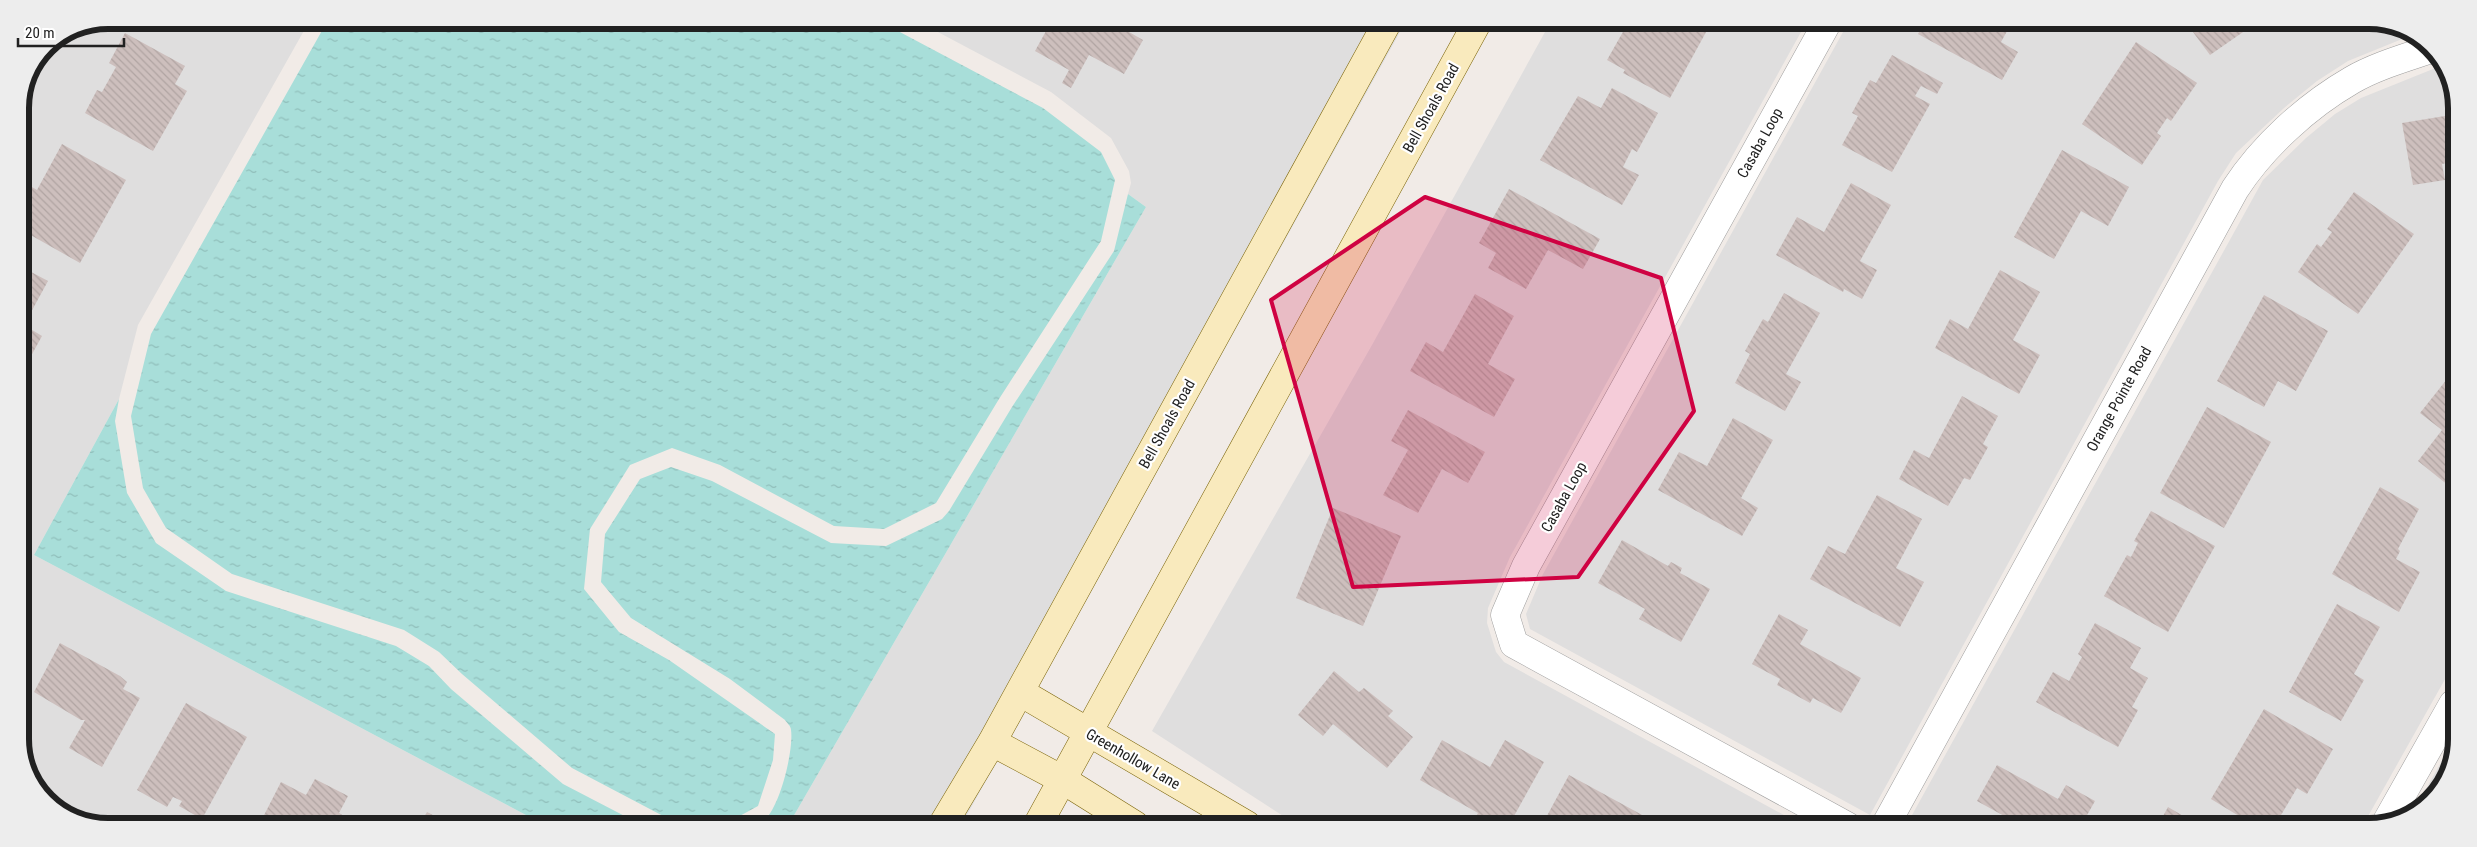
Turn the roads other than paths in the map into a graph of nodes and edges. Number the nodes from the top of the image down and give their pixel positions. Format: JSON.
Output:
{"nodes":[{"id":1,"x":1383,"y":29,"type":"edge"},
{"id":2,"x":1474,"y":29,"type":"edge"},
{"id":3,"x":1824,"y":29,"type":"edge"},
{"id":4,"x":2424,"y":52,"type":"edge"},
{"id":5,"x":1020,"y":692,"type":"junction"},
{"id":6,"x":2448,"y":713,"type":"edge"},
{"id":7,"x":1089,"y":733,"type":"junction"},
{"id":8,"x":992,"y":742,"type":"junction"},
{"id":9,"x":1063,"y":780,"type":"junction"},
{"id":10,"x":2390,"y":815,"type":"edge"},
{"id":11,"x":947,"y":818,"type":"edge"},
{"id":12,"x":1041,"y":818,"type":"edge"},
{"id":13,"x":1125,"y":818,"type":"edge"},
{"id":14,"x":1235,"y":818,"type":"edge"},
{"id":15,"x":1832,"y":818,"type":"edge"},
{"id":16,"x":1889,"y":818,"type":"edge"}],
"edges":[{"from":1,"to":5,"type":"main road","name":"Bell Shoals Road"},
{"from":2,"to":7,"type":"main road","name":"Bell Shoals Road"},
{"from":3,"to":15,"type":"street","name":"Casaba Loop"},
{"from":4,"to":16,"type":"street","name":"Orange Pointe Road"},
{"from":5,"to":7,"type":"main road","name":"Greenhollow Lane"},
{"from":5,"to":8,"type":"main road","name":"Bell Shoals Road"},
{"from":6,"to":10,"type":"street"},
{"from":7,"to":9,"type":"main road","name":"Bell Shoals Road"},
{"from":7,"to":14,"type":"main road","name":"Greenhollow Lane"},
{"from":8,"to":9,"type":"main road"},
{"from":8,"to":11,"type":"main road","name":"Bell Shoals Road"},
{"from":9,"to":12,"type":"main road","name":"Bell Shoals Road"},
{"from":9,"to":13,"type":"main road"}]}
